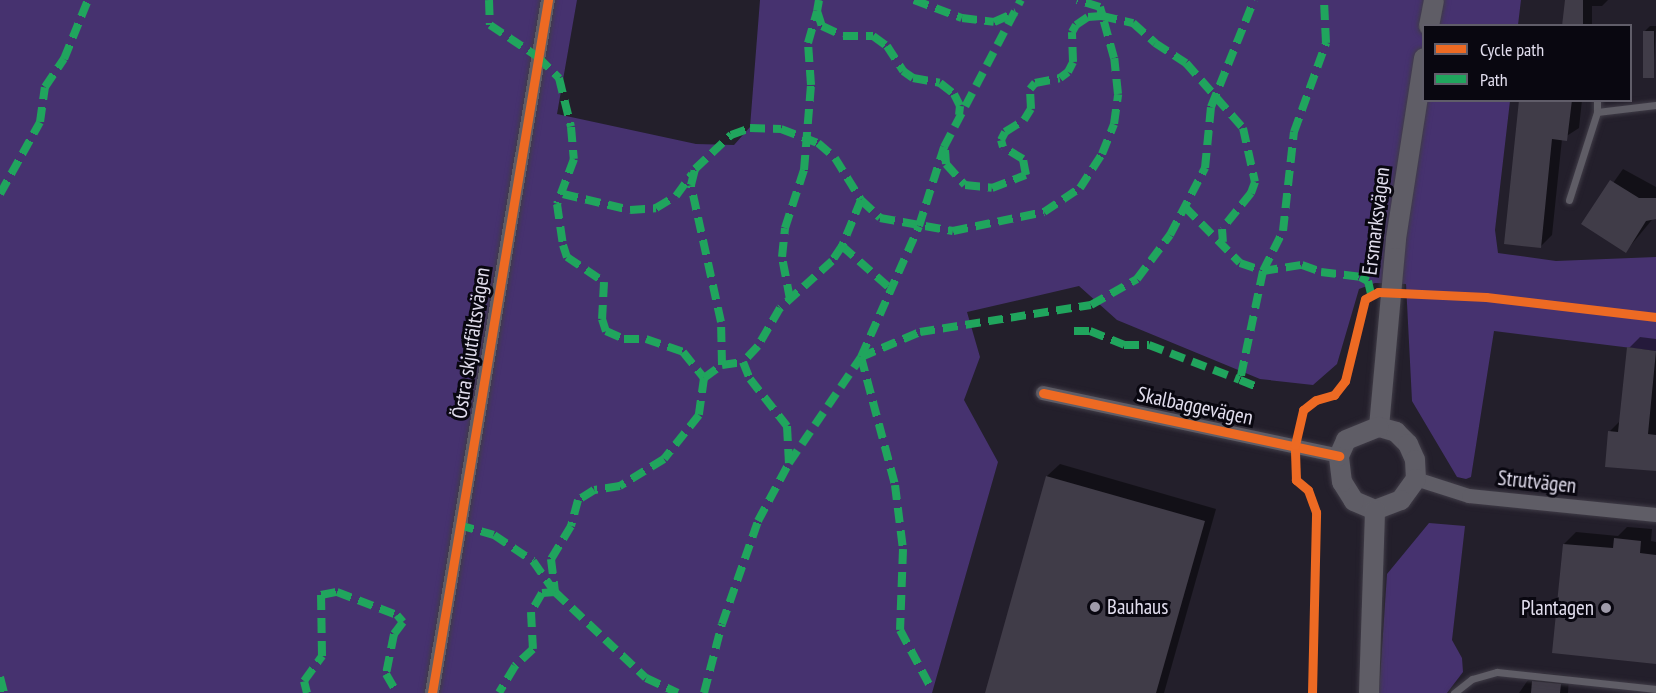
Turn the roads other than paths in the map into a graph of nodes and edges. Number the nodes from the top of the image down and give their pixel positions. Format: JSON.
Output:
{"nodes":[{"id":1,"x":548,"y":0,"type":"edge"},
{"id":2,"x":1434,"y":0,"type":"edge"},
{"id":3,"x":1429,"y":24,"type":"edge"},
{"id":4,"x":1422,"y":71,"type":"edge"},
{"id":5,"x":1597,"y":102,"type":"edge"},
{"id":6,"x":1656,"y":105,"type":"edge"},
{"id":7,"x":1597,"y":112,"type":"junction"},
{"id":8,"x":1569,"y":200,"type":"dead end"},
{"id":9,"x":1043,"y":393,"type":"dead end"},
{"id":10,"x":1379,"y":427,"type":"junction"},
{"id":11,"x":1340,"y":456,"type":"junction"},
{"id":12,"x":1416,"y":480,"type":"junction"},
{"id":13,"x":1375,"y":510,"type":"junction"},
{"id":14,"x":1656,"y":515,"type":"edge"},
{"id":15,"x":1656,"y":689,"type":"edge"},
{"id":16,"x":432,"y":693,"type":"edge"},
{"id":17,"x":1369,"y":693,"type":"edge"},
{"id":18,"x":1454,"y":693,"type":"edge"}],
"edges":[{"from":1,"to":16,"type":"street","name":"Östra skjutfältsvägen"},
{"from":2,"to":3,"type":"main road"},
{"from":4,"to":10,"type":"main road","name":"Ersmarksvägen"},
{"from":5,"to":7,"type":"lane"},
{"from":6,"to":7,"type":"lane"},
{"from":7,"to":8,"type":"lane"},
{"from":9,"to":11,"type":"street","name":"Skalbaggevägen"},
{"from":10,"to":11,"type":"main road"},
{"from":10,"to":12,"type":"main road"},
{"from":11,"to":13,"type":"main road"},
{"from":12,"to":13,"type":"main road"},
{"from":12,"to":14,"type":"street","name":"Strutvägen"},
{"from":13,"to":17,"type":"main road"},
{"from":15,"to":18,"type":"lane"}]}
